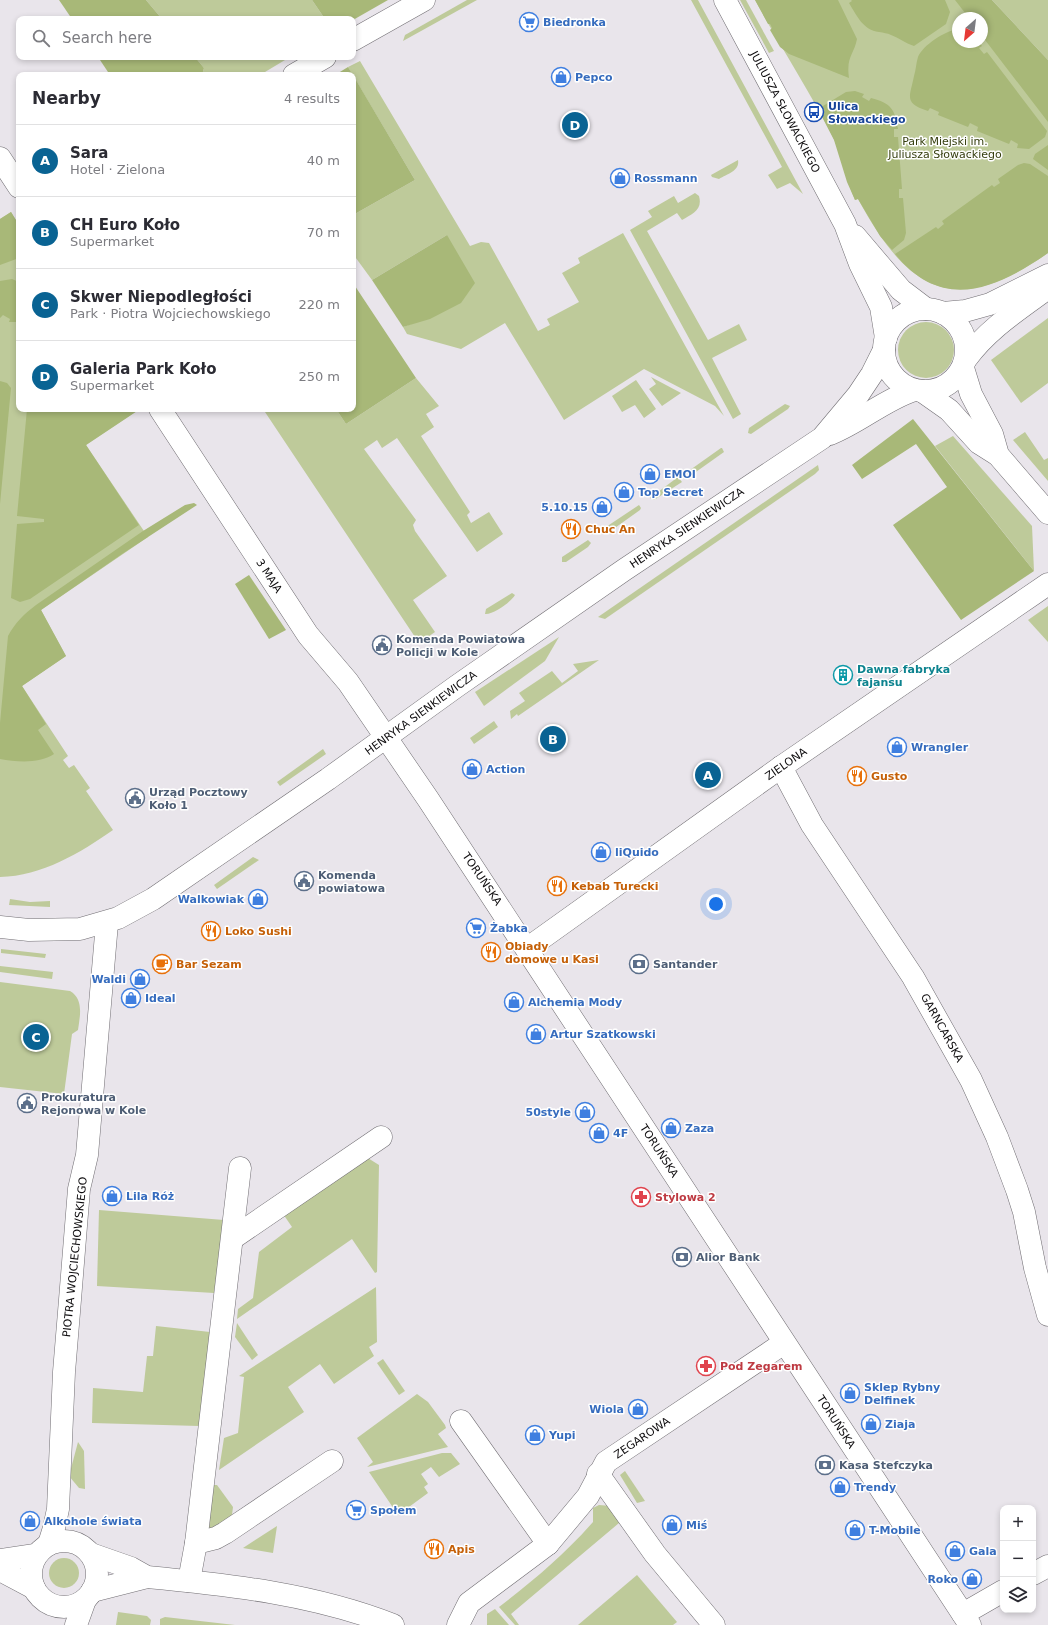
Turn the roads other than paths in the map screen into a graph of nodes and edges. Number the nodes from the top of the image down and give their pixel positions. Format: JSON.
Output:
{"nodes":[{"id":1,"x":424,"y":0,"type":"edge"},
{"id":2,"x":725,"y":0,"type":"edge"},
{"id":3,"x":356,"y":38,"type":"edge"},
{"id":4,"x":320,"y":60,"type":"edge"},
{"id":5,"x":299,"y":72,"type":"edge"},
{"id":6,"x":0,"y":158,"type":"edge"},
{"id":7,"x":16,"y":182,"type":"edge"},
{"id":8,"x":845,"y":224,"type":"junction"},
{"id":9,"x":1048,"y":275,"type":"edge"},
{"id":10,"x":1048,"y":288,"type":"edge"},
{"id":11,"x":934,"y":311,"type":"junction"},
{"id":12,"x":885,"y":344,"type":"junction"},
{"id":13,"x":964,"y":364,"type":"junction"},
{"id":14,"x":918,"y":390,"type":"junction"},
{"id":15,"x":162,"y":412,"type":"edge"},
{"id":16,"x":822,"y":438,"type":"junction"},
{"id":17,"x":998,"y":455,"type":"junction"},
{"id":18,"x":1048,"y":513,"type":"edge"},
{"id":19,"x":1048,"y":584,"type":"edge"},
{"id":20,"x":386,"y":738,"type":"junction"},
{"id":21,"x":781,"y":767,"type":"junction"},
{"id":22,"x":107,"y":923,"type":"junction"},
{"id":23,"x":0,"y":927,"type":"edge"},
{"id":24,"x":528,"y":948,"type":"junction"},
{"id":25,"x":381,"y":1137,"type":"dead end"},
{"id":26,"x":240,"y":1168,"type":"dead end"},
{"id":27,"x":233,"y":1238,"type":"junction"},
{"id":28,"x":1048,"y":1315,"type":"edge"},
{"id":29,"x":784,"y":1344,"type":"junction"},
{"id":30,"x":461,"y":1421,"type":"dead end"},
{"id":31,"x":332,"y":1461,"type":"dead end"},
{"id":32,"x":602,"y":1468,"type":"junction"},
{"id":33,"x":196,"y":1543,"type":"junction"},
{"id":34,"x":548,"y":1544,"type":"junction"},
{"id":35,"x":42,"y":1550,"type":"junction"},
{"id":36,"x":91,"y":1554,"type":"junction"},
{"id":37,"x":0,"y":1560,"type":"edge"},
{"id":38,"x":1048,"y":1566,"type":"edge"},
{"id":39,"x":0,"y":1570,"type":"edge"},
{"id":40,"x":1036,"y":1572,"type":"edge"},
{"id":41,"x":147,"y":1577,"type":"junction"},
{"id":42,"x":189,"y":1581,"type":"junction"},
{"id":43,"x":34,"y":1588,"type":"junction"},
{"id":44,"x":1000,"y":1593,"type":"edge"},
{"id":45,"x":89,"y":1596,"type":"junction"},
{"id":46,"x":54,"y":1615,"type":"edge"},
{"id":47,"x":967,"y":1620,"type":"edge"},
{"id":48,"x":76,"y":1625,"type":"edge"},
{"id":49,"x":393,"y":1625,"type":"edge"},
{"id":50,"x":458,"y":1625,"type":"edge"},
{"id":51,"x":714,"y":1625,"type":"edge"}],
"edges":[{"from":1,"to":3,"type":"street"},
{"from":2,"to":8,"type":"street","name":"JULIUSZA SŁOWACKIEGO"},
{"from":4,"to":5,"type":"street"},
{"from":6,"to":7,"type":"street"},
{"from":8,"to":11,"type":"street","name":"JULIUSZA SŁOWACKIEGO"},
{"from":8,"to":12,"type":"street","name":"JULIUSZA SŁOWACKIEGO"},
{"from":9,"to":11,"type":"street"},
{"from":10,"to":13,"type":"street"},
{"from":11,"to":12,"type":"street"},
{"from":11,"to":13,"type":"street"},
{"from":12,"to":14,"type":"street"},
{"from":12,"to":16,"type":"street","name":"HENRYKA SIENKIEWICZA"},
{"from":13,"to":14,"type":"street"},
{"from":13,"to":17,"type":"street"},
{"from":14,"to":16,"type":"street","name":"HENRYKA SIENKIEWICZA"},
{"from":14,"to":17,"type":"street"},
{"from":15,"to":20,"type":"street","name":"3 MAJA"},
{"from":16,"to":20,"type":"street","name":"HENRYKA SIENKIEWICZA"},
{"from":17,"to":18,"type":"street"},
{"from":19,"to":21,"type":"street","name":"ZIELONA"},
{"from":20,"to":22,"type":"street","name":"HENRYKA SIENKIEWICZA"},
{"from":20,"to":24,"type":"street","name":"TORUŃSKA"},
{"from":21,"to":24,"type":"street","name":"ZIELONA"},
{"from":21,"to":28,"type":"street","name":"GARNCARSKA"},
{"from":22,"to":23,"type":"street","name":"HENRYKA SIENKIEWICZA"},
{"from":22,"to":35,"type":"street","name":"PIOTRA WOJCIECHOWSKIEGO"},
{"from":24,"to":29,"type":"street","name":"TORUŃSKA"},
{"from":25,"to":27,"type":"street"},
{"from":26,"to":27,"type":"street"},
{"from":27,"to":33,"type":"street"},
{"from":29,"to":32,"type":"street","name":"ZEGAROWA"},
{"from":29,"to":47,"type":"street","name":"TORUŃSKA"},
{"from":30,"to":34,"type":"street"},
{"from":31,"to":33,"type":"street"},
{"from":32,"to":34,"type":"street"},
{"from":32,"to":51,"type":"street"},
{"from":33,"to":42,"type":"street"},
{"from":34,"to":50,"type":"street"},
{"from":35,"to":36,"type":"street"},
{"from":35,"to":37,"type":"street"},
{"from":35,"to":43,"type":"street"},
{"from":36,"to":41,"type":"street"},
{"from":36,"to":45,"type":"street"},
{"from":38,"to":40,"type":"street"},
{"from":39,"to":43,"type":"street"},
{"from":41,"to":42,"type":"street"},
{"from":41,"to":45,"type":"street"},
{"from":42,"to":49,"type":"street"},
{"from":43,"to":46,"type":"street"},
{"from":44,"to":47,"type":"street"},
{"from":45,"to":46,"type":"street"},
{"from":45,"to":48,"type":"street"}]}
